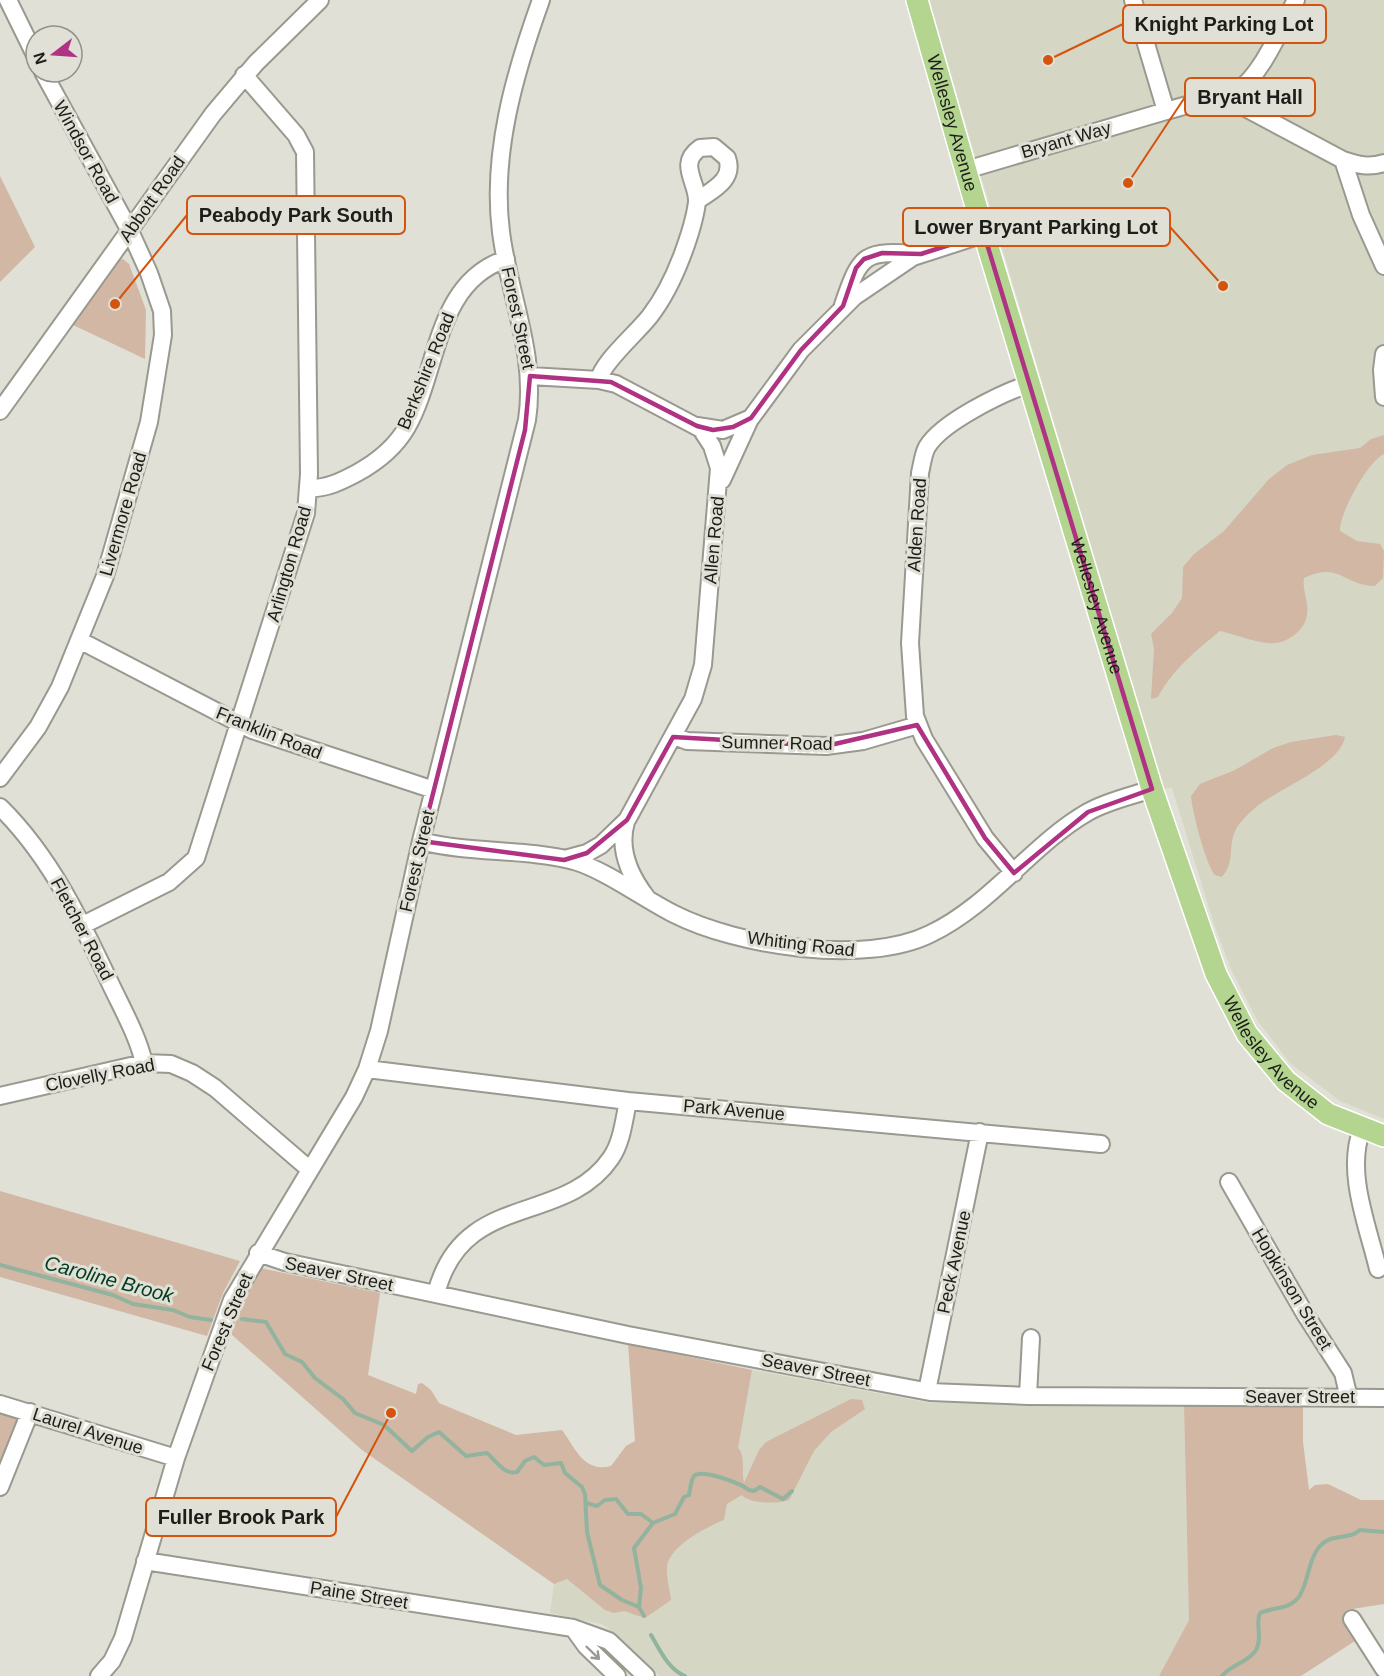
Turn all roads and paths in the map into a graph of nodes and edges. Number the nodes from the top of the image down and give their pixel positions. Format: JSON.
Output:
{"nodes":[{"id":1,"x":320,"y":0,"type":"edge"},
{"id":2,"x":541,"y":0,"type":"edge"},
{"id":3,"x":917,"y":0,"type":"edge"},
{"id":4,"x":1133,"y":0,"type":"edge"},
{"id":5,"x":1296,"y":0,"type":"edge"},
{"id":6,"x":14,"y":2,"type":"edge"},
{"id":7,"x":24,"y":27,"type":"edge"},
{"id":8,"x":244,"y":75,"type":"junction"},
{"id":9,"x":50,"y":84,"type":"edge"},
{"id":10,"x":1221,"y":95,"type":"junction"},
{"id":11,"x":1166,"y":111,"type":"junction"},
{"id":12,"x":1343,"y":160,"type":"junction"},
{"id":13,"x":1384,"y":163,"type":"edge"},
{"id":14,"x":966,"y":170,"type":"junction"},
{"id":15,"x":697,"y":201,"type":"dead end"},
{"id":16,"x":130,"y":231,"type":"junction"},
{"id":17,"x":984,"y":234,"type":"junction"},
{"id":18,"x":921,"y":254,"type":"junction"},
{"id":19,"x":506,"y":259,"type":"junction"},
{"id":20,"x":1384,"y":266,"type":"edge"},
{"id":21,"x":843,"y":306,"type":"junction"},
{"id":22,"x":1384,"y":354,"type":"edge"},
{"id":23,"x":530,"y":376,"type":"junction"},
{"id":24,"x":598,"y":380,"type":"junction"},
{"id":25,"x":1029,"y":384,"type":"junction"},
{"id":26,"x":1384,"y":397,"type":"edge"},
{"id":27,"x":0,"y":411,"type":"edge"},
{"id":28,"x":751,"y":418,"type":"junction"},
{"id":29,"x":697,"y":426,"type":"junction"},
{"id":30,"x":309,"y":488,"type":"junction"},
{"id":31,"x":719,"y":488,"type":"junction"},
{"id":32,"x":81,"y":641,"type":"junction"},
{"id":33,"x":240,"y":725,"type":"junction"},
{"id":34,"x":918,"y":725,"type":"junction"},
{"id":35,"x":674,"y":736,"type":"junction"},
{"id":36,"x":0,"y":778,"type":"edge"},
{"id":37,"x":1152,"y":789,"type":"junction"},
{"id":38,"x":434,"y":790,"type":"junction"},
{"id":39,"x":0,"y":807,"type":"edge"},
{"id":40,"x":627,"y":820,"type":"junction"},
{"id":41,"x":421,"y":841,"type":"junction"},
{"id":42,"x":564,"y":860,"type":"junction"},
{"id":43,"x":1014,"y":873,"type":"junction"},
{"id":44,"x":649,"y":901,"type":"junction"},
{"id":45,"x":83,"y":925,"type":"junction"},
{"id":46,"x":144,"y":1064,"type":"junction"},
{"id":47,"x":367,"y":1069,"type":"junction"},
{"id":48,"x":0,"y":1095,"type":"edge"},
{"id":49,"x":628,"y":1101,"type":"junction"},
{"id":50,"x":1362,"y":1129,"type":"junction"},
{"id":51,"x":980,"y":1132,"type":"junction"},
{"id":52,"x":1384,"y":1136,"type":"edge"},
{"id":53,"x":1101,"y":1144,"type":"dead end"},
{"id":54,"x":309,"y":1168,"type":"junction"},
{"id":55,"x":1229,"y":1182,"type":"dead end"},
{"id":56,"x":258,"y":1253,"type":"junction"},
{"id":57,"x":1378,"y":1269,"type":"dead end"},
{"id":58,"x":436,"y":1294,"type":"junction"},
{"id":59,"x":1030,"y":1338,"type":"dead end"},
{"id":60,"x":927,"y":1391,"type":"junction"},
{"id":61,"x":1028,"y":1396,"type":"junction"},
{"id":62,"x":1349,"y":1398,"type":"junction"},
{"id":63,"x":1384,"y":1398,"type":"edge"},
{"id":64,"x":0,"y":1404,"type":"edge"},
{"id":65,"x":30,"y":1412,"type":"junction"},
{"id":66,"x":176,"y":1458,"type":"junction"},
{"id":67,"x":0,"y":1487,"type":"edge"},
{"id":68,"x":145,"y":1561,"type":"junction"},
{"id":69,"x":1352,"y":1618,"type":"dead end"},
{"id":70,"x":573,"y":1628,"type":"junction"},
{"id":71,"x":1384,"y":1669,"type":"edge"},
{"id":72,"x":99,"y":1676,"type":"edge"},
{"id":73,"x":616,"y":1676,"type":"edge"},
{"id":74,"x":646,"y":1676,"type":"edge"}],
"edges":[{"from":1,"to":8,"type":"street","name":"Abbott Road"},
{"from":2,"to":19,"type":"street","name":"Forest Street"},
{"from":3,"to":14,"type":"main road","name":"Wellesley Avenue"},
{"from":4,"to":11,"type":"street"},
{"from":5,"to":10,"type":"street","name":"Bryant Way"},
{"from":6,"to":7,"type":"street"},
{"from":8,"to":16,"type":"street","name":"Abbott Road"},
{"from":8,"to":30,"type":"street","name":"Arlington Road"},
{"from":9,"to":16,"type":"street","name":"Windsor Road"},
{"from":10,"to":11,"type":"street","name":"Bryant Way"},
{"from":10,"to":12,"type":"street"},
{"from":11,"to":14,"type":"street","name":"Bryant Way"},
{"from":12,"to":13,"type":"street"},
{"from":12,"to":20,"type":"street"},
{"from":14,"to":17,"type":"main road","name":"Wellesley Avenue"},
{"from":15,"to":24,"type":"street"},
{"from":16,"to":27,"type":"street","name":"Abbott Road"},
{"from":16,"to":32,"type":"street","name":"Livermore Road"},
{"from":17,"to":18,"type":"street"},
{"from":17,"to":25,"type":"main road","name":"Wellesley Avenue"},
{"from":18,"to":21,"type":"street"},
{"from":18,"to":21,"type":"street"},
{"from":19,"to":23,"type":"street","name":"Forest Street"},
{"from":19,"to":30,"type":"street","name":"Berkshire Road"},
{"from":21,"to":28,"type":"street"},
{"from":22,"to":26,"type":"street"},
{"from":23,"to":24,"type":"street","name":"Allen Road"},
{"from":23,"to":38,"type":"street","name":"Forest Street"},
{"from":24,"to":29,"type":"street","name":"Allen Road"},
{"from":25,"to":34,"type":"street","name":"Alden Road"},
{"from":25,"to":37,"type":"main road","name":"Wellesley Avenue"},
{"from":28,"to":29,"type":"street"},
{"from":28,"to":31,"type":"street"},
{"from":29,"to":31,"type":"street","name":"Allen Road"},
{"from":30,"to":33,"type":"street","name":"Arlington Road"},
{"from":31,"to":35,"type":"street","name":"Allen Road"},
{"from":32,"to":33,"type":"street","name":"Franklin Road"},
{"from":32,"to":36,"type":"street","name":"Livermore Road"},
{"from":33,"to":38,"type":"street","name":"Franklin Road"},
{"from":33,"to":45,"type":"street","name":"Arlington Road"},
{"from":34,"to":35,"type":"street","name":"Sumner Road"},
{"from":34,"to":43,"type":"street"},
{"from":35,"to":40,"type":"street","name":"Allen Road"},
{"from":37,"to":43,"type":"street","name":"Whiting Road"},
{"from":37,"to":50,"type":"main road","name":"Wellesley Avenue"},
{"from":38,"to":41,"type":"street","name":"Forest Street"},
{"from":39,"to":45,"type":"street","name":"Fletcher Road"},
{"from":40,"to":42,"type":"street","name":"Allen Road"},
{"from":40,"to":44,"type":"street","name":"Allen Road"},
{"from":41,"to":42,"type":"street","name":"Whiting Road"},
{"from":41,"to":47,"type":"street","name":"Forest Street"},
{"from":42,"to":44,"type":"street","name":"Whiting Road"},
{"from":43,"to":44,"type":"street","name":"Whiting Road"},
{"from":45,"to":46,"type":"street","name":"Fletcher Road"},
{"from":46,"to":48,"type":"street","name":"Clovelly Road"},
{"from":46,"to":54,"type":"street","name":"Clovelly Road"},
{"from":47,"to":49,"type":"street","name":"Park Avenue"},
{"from":47,"to":54,"type":"street","name":"Forest Street"},
{"from":49,"to":51,"type":"street","name":"Park Avenue"},
{"from":49,"to":58,"type":"street"},
{"from":50,"to":52,"type":"main road","name":"Wellesley Avenue"},
{"from":50,"to":57,"type":"street"},
{"from":51,"to":53,"type":"street","name":"Park Avenue"},
{"from":51,"to":60,"type":"street","name":"Peck Avenue"},
{"from":54,"to":56,"type":"street","name":"Forest Street"},
{"from":55,"to":62,"type":"street","name":"Hopkinson Street"},
{"from":56,"to":58,"type":"street","name":"Seaver Street"},
{"from":56,"to":66,"type":"street","name":"Forest Street"},
{"from":58,"to":60,"type":"street","name":"Seaver Street"},
{"from":59,"to":61,"type":"street"},
{"from":60,"to":61,"type":"street","name":"Seaver Street"},
{"from":61,"to":62,"type":"street","name":"Seaver Street"},
{"from":62,"to":63,"type":"street","name":"Seaver Street"},
{"from":64,"to":65,"type":"street","name":"Laurel Avenue"},
{"from":65,"to":66,"type":"street","name":"Laurel Avenue"},
{"from":65,"to":67,"type":"street"},
{"from":66,"to":68,"type":"street","name":"Forest Street"},
{"from":68,"to":70,"type":"street","name":"Paine Street"},
{"from":68,"to":72,"type":"street","name":"Forest Street"},
{"from":69,"to":71,"type":"street"},
{"from":70,"to":73,"type":"street","one_way":true},
{"from":70,"to":74,"type":"street","name":"Paine Street"}]}
